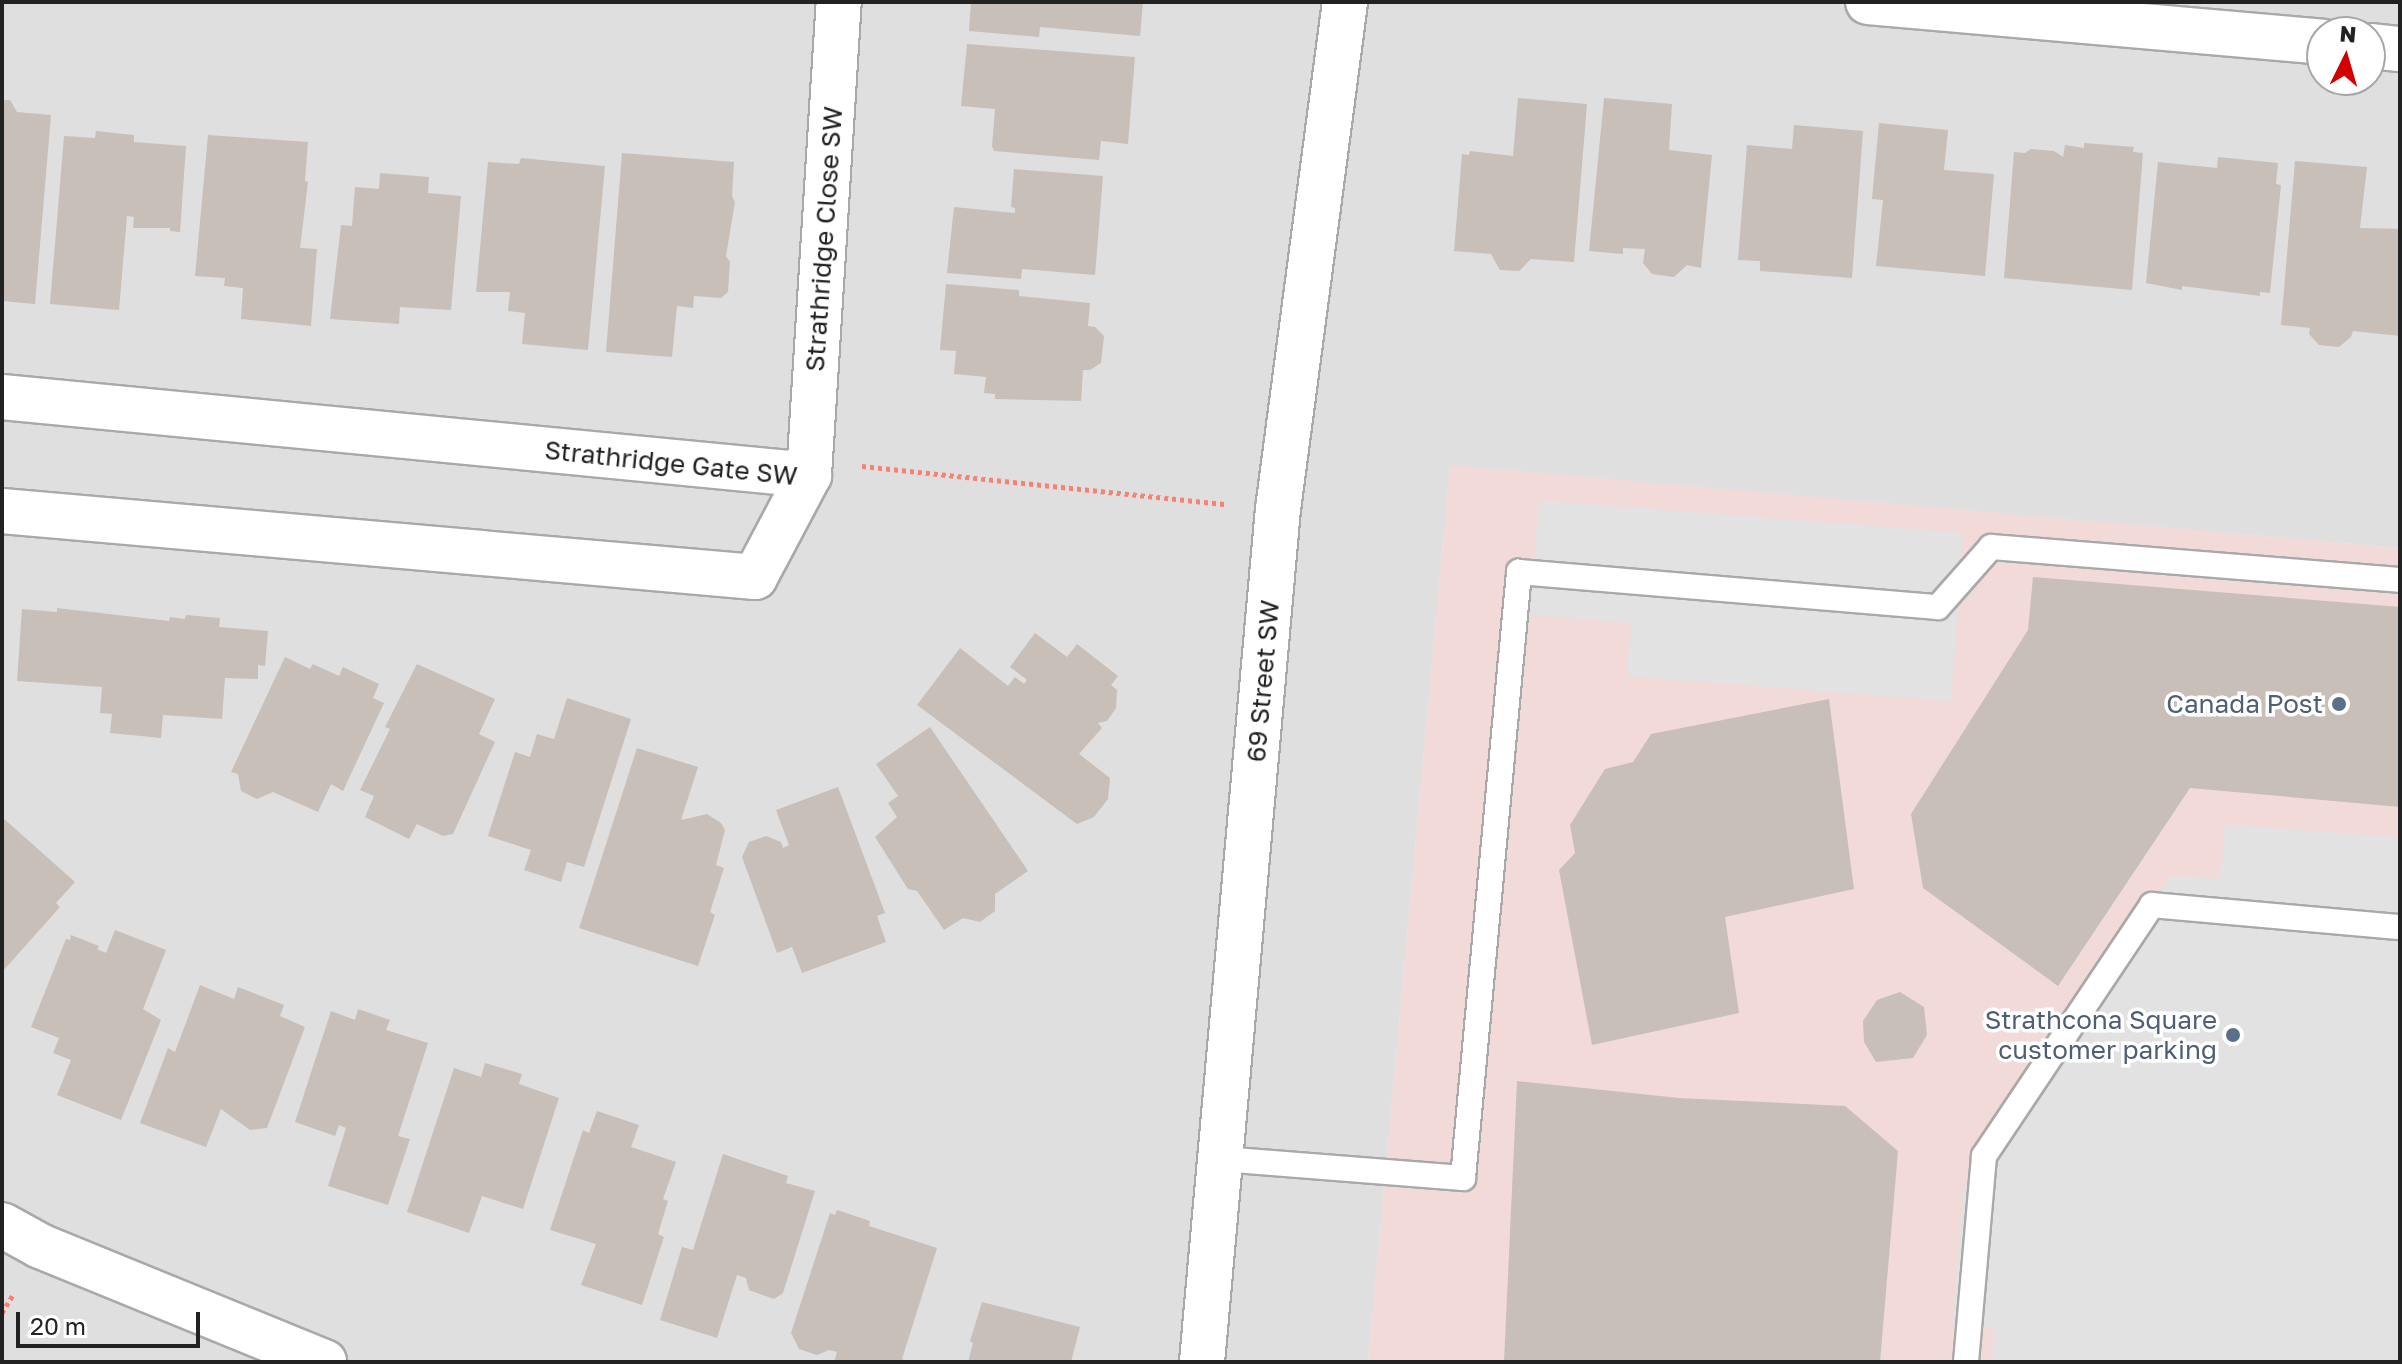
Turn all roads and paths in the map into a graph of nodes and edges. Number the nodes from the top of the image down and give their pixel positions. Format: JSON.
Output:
{"nodes":[{"id":1,"x":839,"y":2,"type":"edge"},
{"id":2,"x":1345,"y":2,"type":"edge"},
{"id":3,"x":1868,"y":2,"type":"edge"},
{"id":4,"x":2306,"y":41,"type":"edge"},
{"id":5,"x":2,"y":397,"type":"edge"},
{"id":6,"x":809,"y":475,"type":"junction"},
{"id":7,"x":1278,"y":509,"type":"junction"},
{"id":8,"x":2,"y":511,"type":"edge"},
{"id":9,"x":2400,"y":580,"type":"edge"},
{"id":10,"x":2400,"y":927,"type":"edge"},
{"id":11,"x":1221,"y":1159,"type":"junction"},
{"id":12,"x":2,"y":1225,"type":"edge"},
{"id":13,"x":324,"y":1362,"type":"edge"},
{"id":14,"x":1202,"y":1362,"type":"edge"},
{"id":15,"x":1966,"y":1362,"type":"edge"}],
"edges":[{"from":1,"to":6,"type":"street","name":"Strathridge Close SW"},
{"from":2,"to":7,"type":"street","name":"69 Street SW"},
{"from":3,"to":4,"type":"street"},
{"from":5,"to":6,"type":"street","name":"Strathridge Gate SW"},
{"from":6,"to":7,"type":"path"},
{"from":6,"to":8,"type":"street","name":"Strathridge Gate SW"},
{"from":7,"to":11,"type":"street","name":"69 Street SW"},
{"from":9,"to":11,"type":"lane"},
{"from":10,"to":15,"type":"lane"},
{"from":11,"to":14,"type":"street","name":"69 Street SW"},
{"from":12,"to":13,"type":"street"}]}
